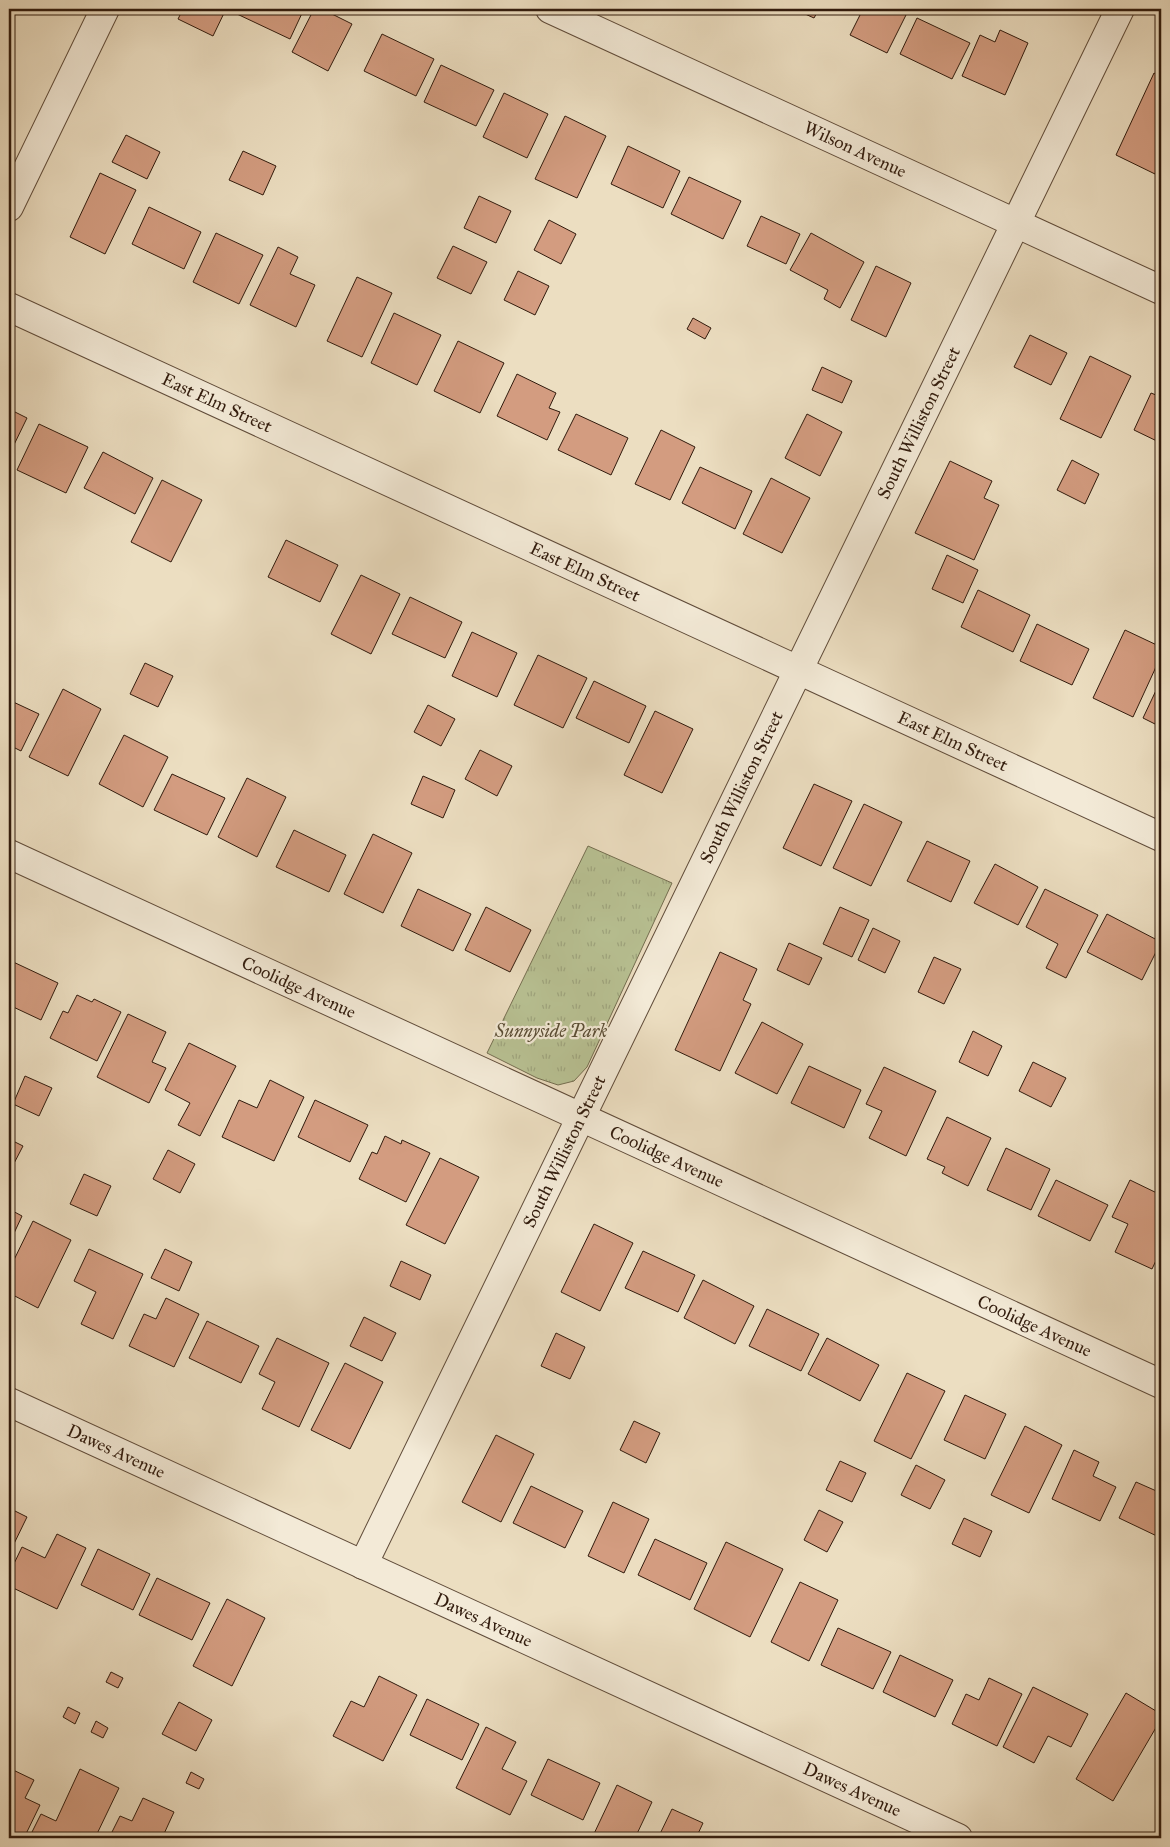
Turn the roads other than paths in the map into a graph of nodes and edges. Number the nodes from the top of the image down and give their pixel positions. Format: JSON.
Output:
{"nodes":[{"id":1,"x":105,"y":9,"type":"edge"},
{"id":2,"x":550,"y":9,"type":"edge"},
{"id":3,"x":1120,"y":9,"type":"edge"},
{"id":4,"x":9,"y":207,"type":"edge"},
{"id":5,"x":1016,"y":223,"type":"junction"},
{"id":6,"x":1161,"y":290,"type":"edge"},
{"id":7,"x":9,"y":307,"type":"edge"},
{"id":8,"x":798,"y":670,"type":"junction"},
{"id":9,"x":1161,"y":837,"type":"edge"},
{"id":10,"x":9,"y":854,"type":"edge"},
{"id":11,"x":580,"y":1117,"type":"junction"},
{"id":12,"x":1161,"y":1384,"type":"edge"},
{"id":13,"x":9,"y":1402,"type":"edge"},
{"id":14,"x":363,"y":1565,"type":"junction"},
{"id":15,"x":958,"y":1838,"type":"edge"}],
"edges":[{"from":1,"to":4,"type":"street"},
{"from":2,"to":5,"type":"street","name":"Wilson Avenue"},
{"from":3,"to":5,"type":"street","name":"South Williston Street"},
{"from":5,"to":6,"type":"street","name":"Wilson Avenue"},
{"from":5,"to":8,"type":"street","name":"South Williston Street"},
{"from":7,"to":8,"type":"street","name":"East Elm Street"},
{"from":8,"to":9,"type":"street","name":"East Elm Street"},
{"from":8,"to":11,"type":"street","name":"South Williston Street"},
{"from":10,"to":11,"type":"street","name":"Coolidge Avenue"},
{"from":11,"to":12,"type":"street","name":"Coolidge Avenue"},
{"from":11,"to":14,"type":"street","name":"South Williston Street"},
{"from":13,"to":14,"type":"street","name":"Dawes Avenue"},
{"from":14,"to":15,"type":"street","name":"Dawes Avenue"}]}
